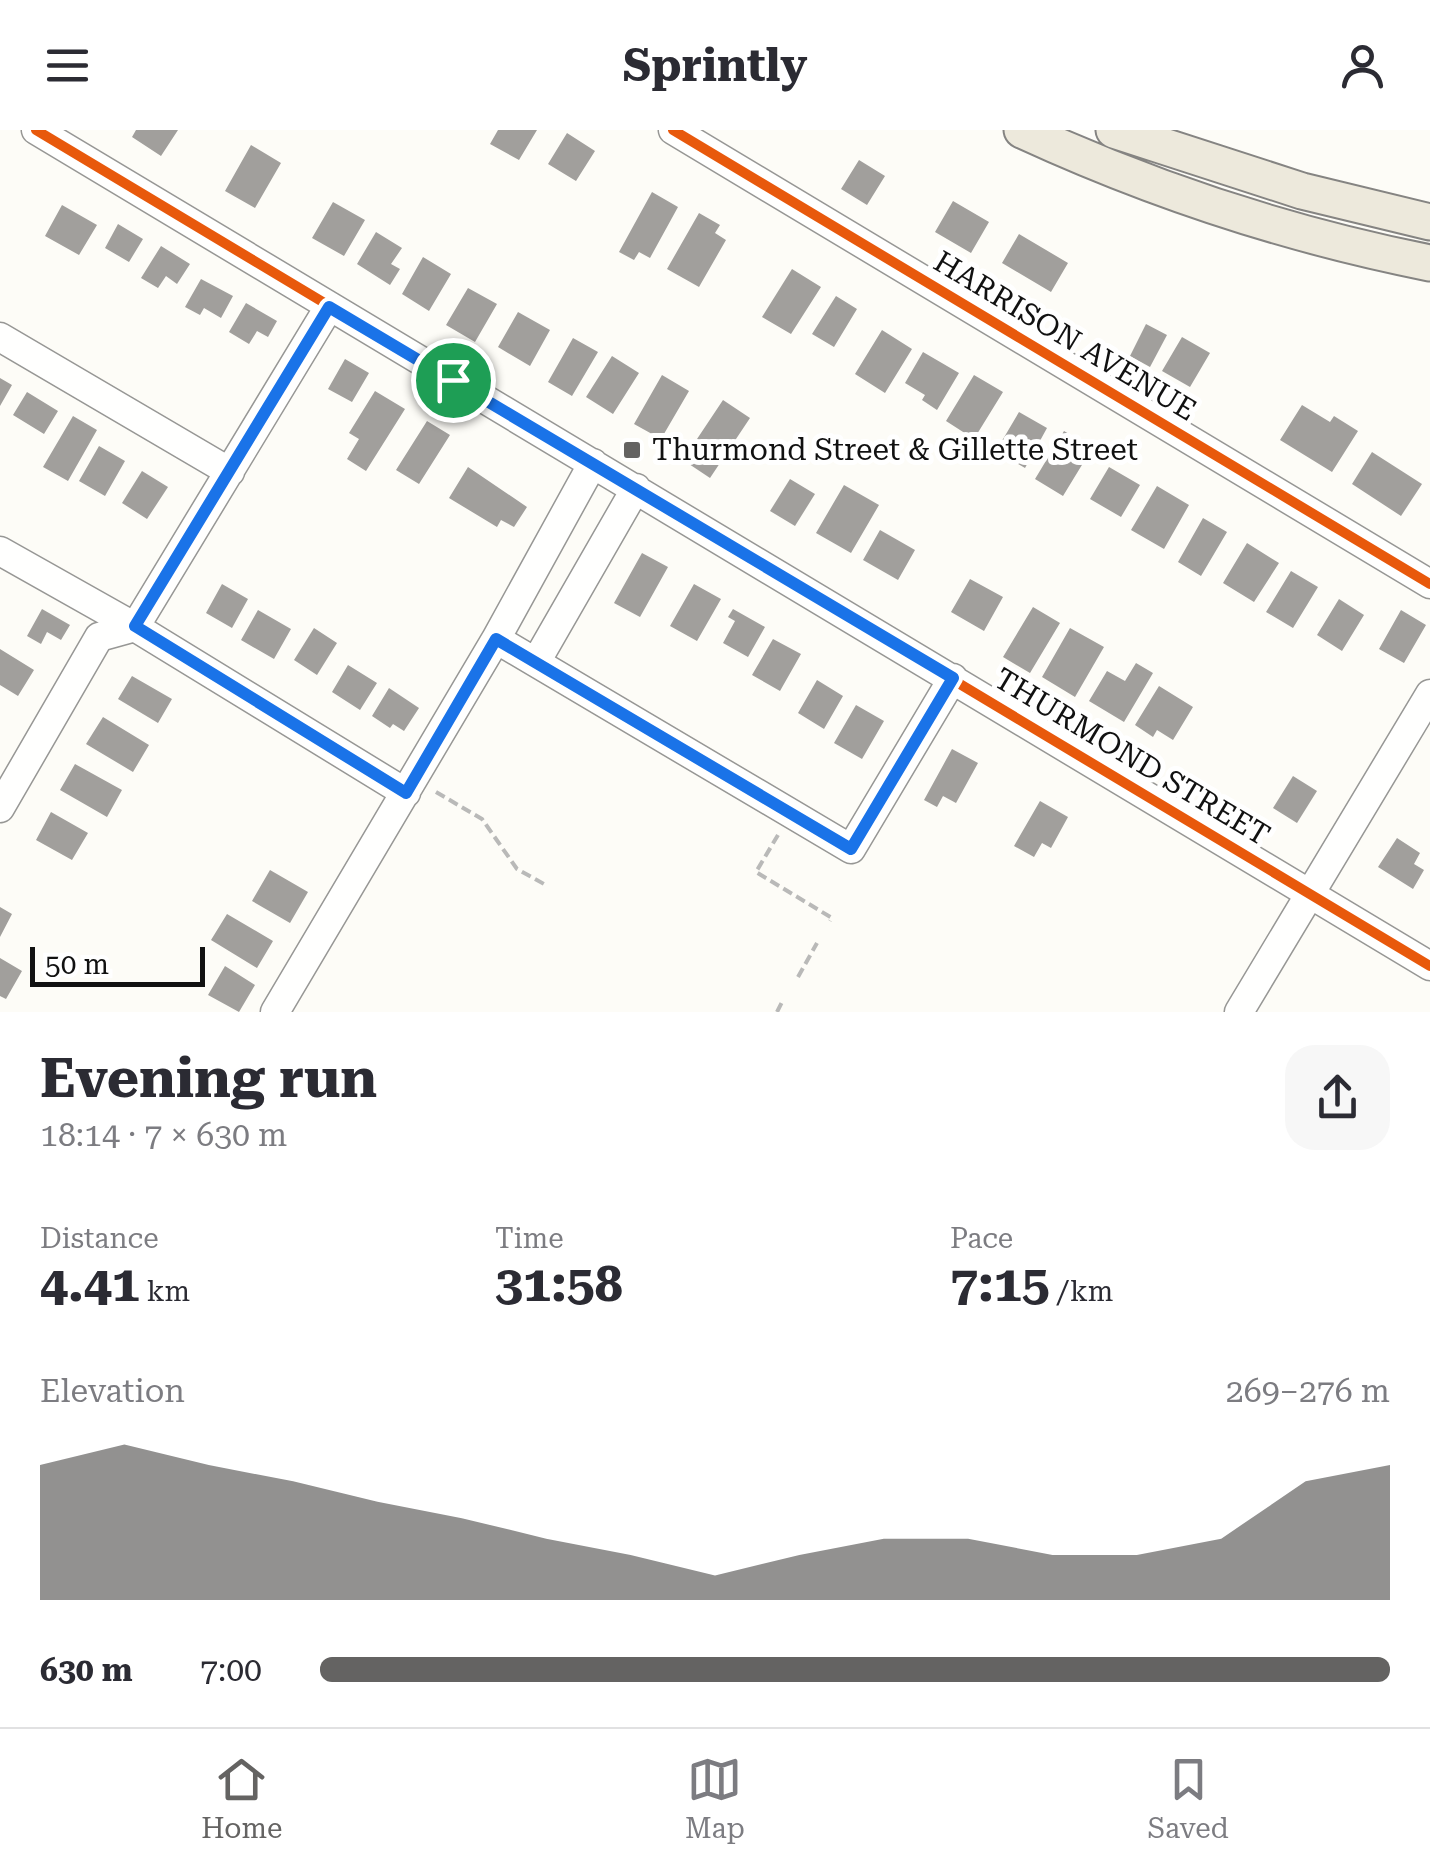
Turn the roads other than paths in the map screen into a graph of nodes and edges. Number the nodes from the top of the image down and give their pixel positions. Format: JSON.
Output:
{"nodes":[{"id":1,"x":36,"y":130,"type":"edge"},
{"id":2,"x":674,"y":130,"type":"edge"},
{"id":3,"x":1022,"y":130,"type":"edge"},
{"id":4,"x":1114,"y":130,"type":"edge"},
{"id":5,"x":1430,"y":222,"type":"edge"},
{"id":6,"x":1430,"y":263,"type":"edge"},
{"id":7,"x":329,"y":307,"type":"junction"},
{"id":8,"x":0,"y":337,"type":"edge"},
{"id":9,"x":593,"y":463,"type":"junction"},
{"id":10,"x":230,"y":472,"type":"junction"},
{"id":11,"x":636,"y":488,"type":"junction"},
{"id":12,"x":0,"y":551,"type":"edge"},
{"id":13,"x":1430,"y":584,"type":"edge"},
{"id":14,"x":135,"y":626,"type":"junction"},
{"id":15,"x":496,"y":639,"type":"junction"},
{"id":16,"x":536,"y":662,"type":"junction"},
{"id":17,"x":953,"y":678,"type":"junction"},
{"id":18,"x":1430,"y":694,"type":"edge"},
{"id":19,"x":417,"y":790,"type":"junction"},
{"id":20,"x":0,"y":808,"type":"edge"},
{"id":21,"x":1311,"y":894,"type":"junction"},
{"id":22,"x":1430,"y":966,"type":"edge"},
{"id":23,"x":275,"y":1012,"type":"edge"},
{"id":24,"x":1239,"y":1012,"type":"edge"}],
"edges":[{"from":1,"to":7,"type":"street","name":"THURMOND STREET"},
{"from":2,"to":13,"type":"street","name":"HARRISON AVENUE"},
{"from":3,"to":6,"type":"main road"},
{"from":4,"to":5,"type":"main road"},
{"from":7,"to":9,"type":"street","name":"THURMOND STREET"},
{"from":7,"to":10,"type":"street"},
{"from":8,"to":10,"type":"street"},
{"from":9,"to":11,"type":"street","name":"THURMOND STREET"},
{"from":9,"to":15,"type":"street"},
{"from":10,"to":14,"type":"street"},
{"from":11,"to":16,"type":"street"},
{"from":11,"to":17,"type":"street","name":"THURMOND STREET"},
{"from":12,"to":14,"type":"street"},
{"from":14,"to":19,"type":"street"},
{"from":14,"to":20,"type":"street"},
{"from":15,"to":16,"type":"street"},
{"from":15,"to":19,"type":"street"},
{"from":16,"to":17,"type":"street"},
{"from":17,"to":21,"type":"street","name":"THURMOND STREET"},
{"from":18,"to":21,"type":"street"},
{"from":19,"to":23,"type":"street"},
{"from":21,"to":22,"type":"street","name":"THURMOND STREET"},
{"from":21,"to":24,"type":"street"}]}
